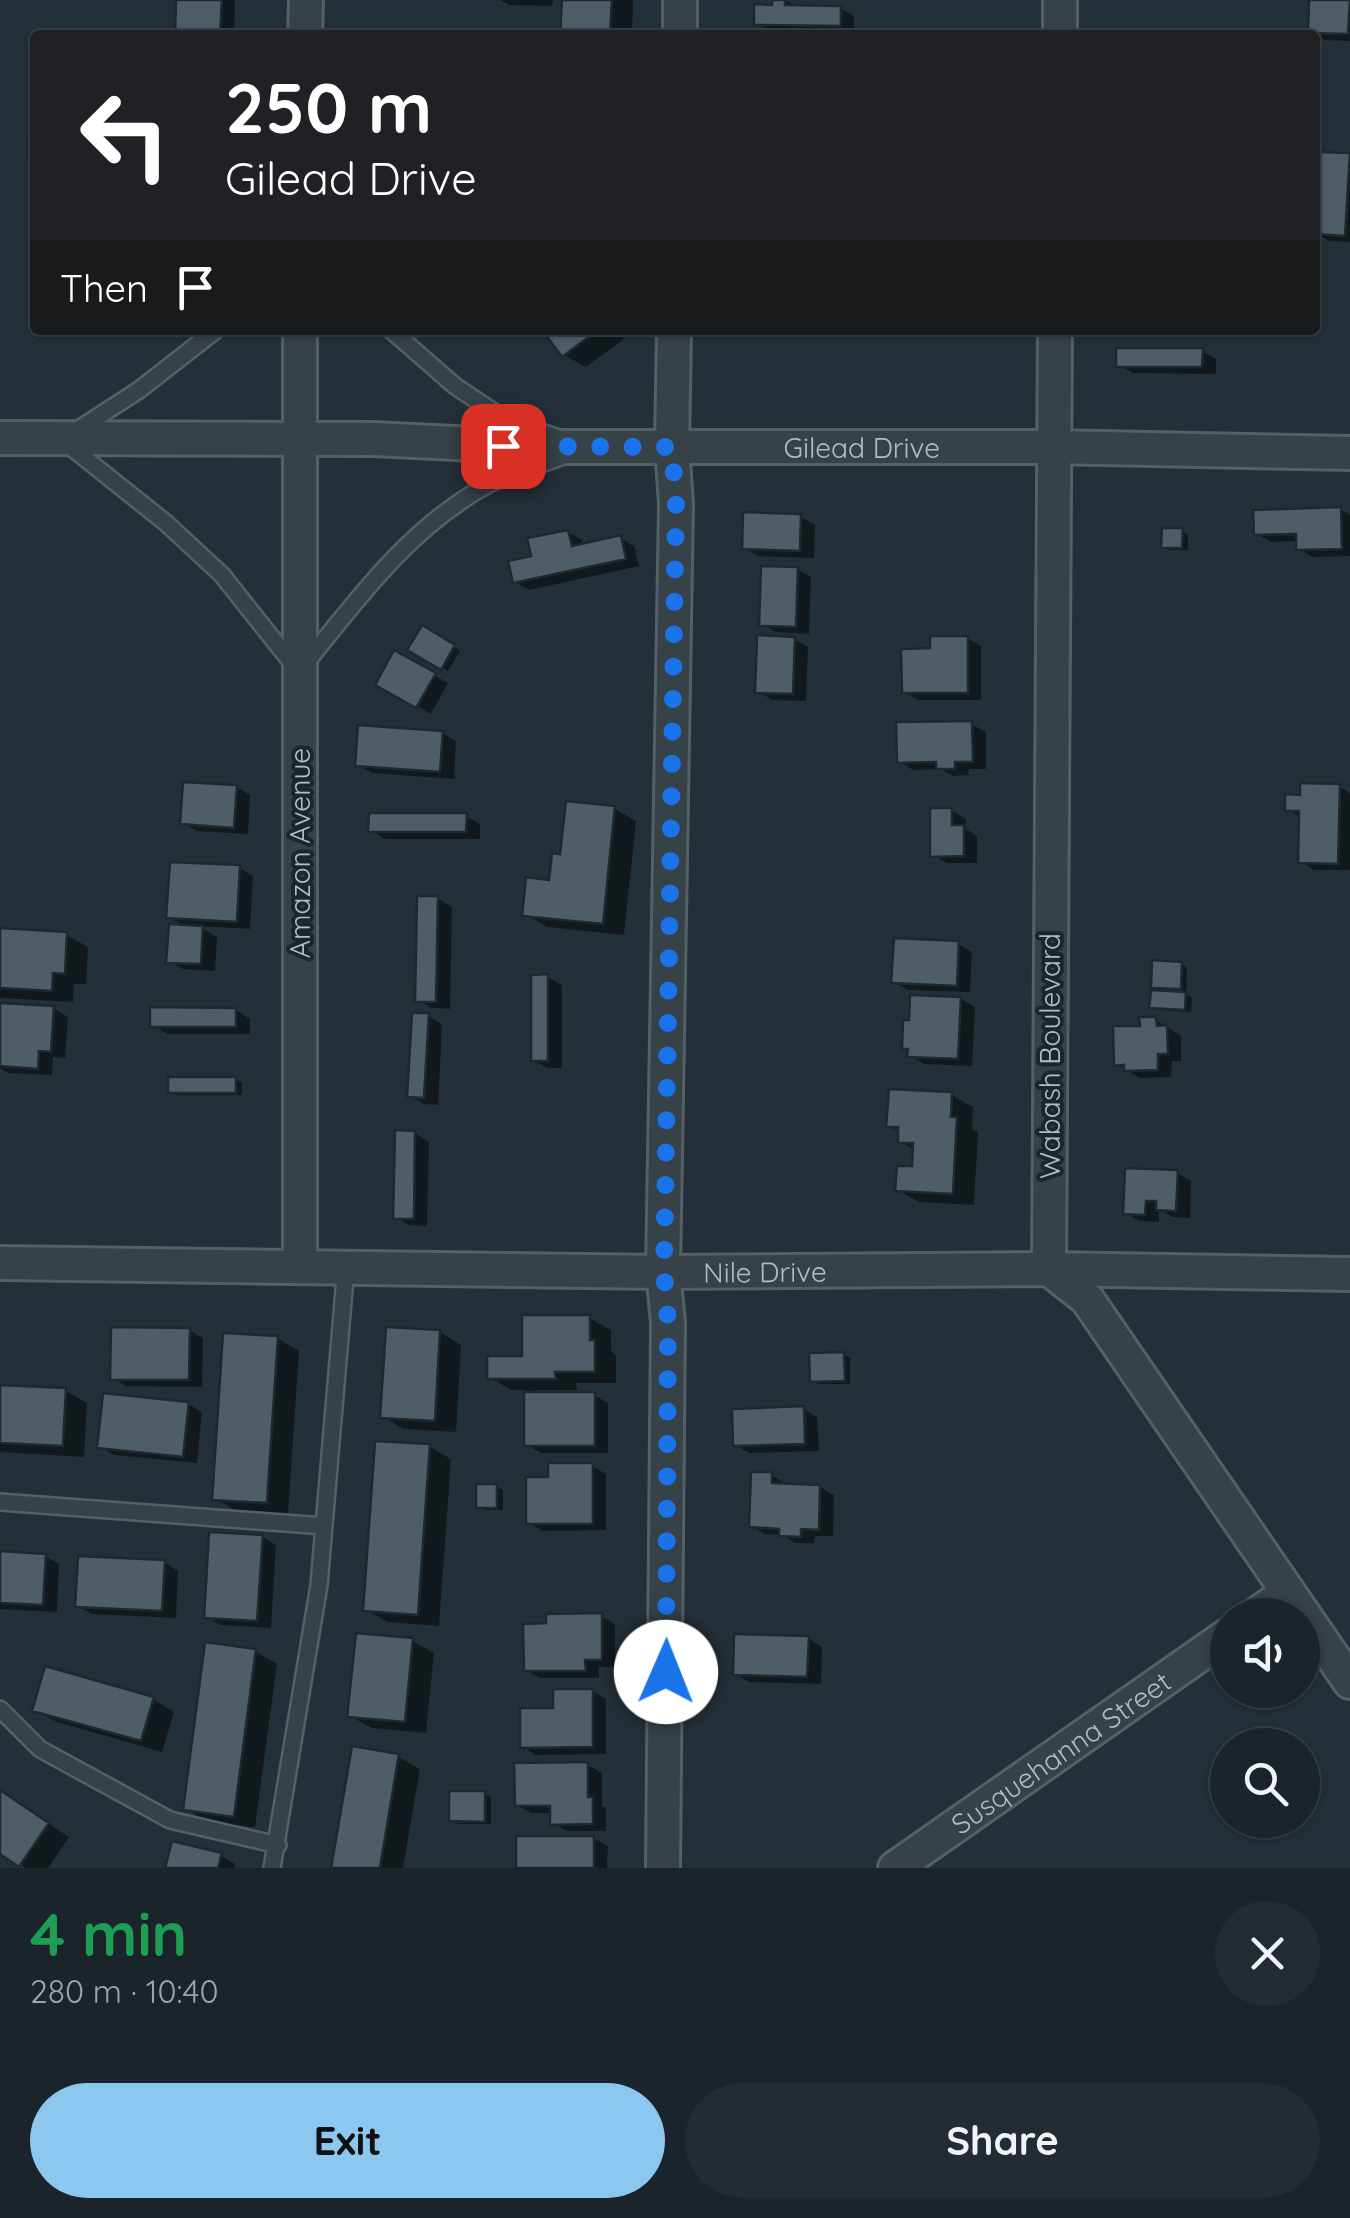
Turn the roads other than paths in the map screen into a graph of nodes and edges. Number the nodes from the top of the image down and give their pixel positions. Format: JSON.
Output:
{"nodes":[{"id":1,"x":306,"y":0,"type":"edge"},
{"id":2,"x":680,"y":0,"type":"edge"},
{"id":3,"x":1060,"y":0,"type":"edge"},
{"id":4,"x":306,"y":30,"type":"edge"},
{"id":5,"x":680,"y":30,"type":"edge"},
{"id":6,"x":1060,"y":30,"type":"edge"},
{"id":7,"x":210,"y":335,"type":"edge"},
{"id":8,"x":300,"y":335,"type":"edge"},
{"id":9,"x":397,"y":335,"type":"edge"},
{"id":10,"x":674,"y":335,"type":"edge"},
{"id":11,"x":1055,"y":335,"type":"edge"},
{"id":12,"x":0,"y":438,"type":"edge"},
{"id":13,"x":62,"y":440,"type":"junction"},
{"id":14,"x":298,"y":440,"type":"junction"},
{"id":15,"x":589,"y":447,"type":"junction"},
{"id":16,"x":672,"y":447,"type":"junction"},
{"id":17,"x":1052,"y":447,"type":"junction"},
{"id":18,"x":1350,"y":453,"type":"edge"},
{"id":19,"x":299,"y":672,"type":"junction"},
{"id":20,"x":0,"y":1262,"type":"edge"},
{"id":21,"x":300,"y":1266,"type":"junction"},
{"id":22,"x":346,"y":1266,"type":"junction"},
{"id":23,"x":1048,"y":1268,"type":"junction"},
{"id":24,"x":664,"y":1272,"type":"junction"},
{"id":25,"x":1350,"y":1274,"type":"edge"},
{"id":26,"x":0,"y":1502,"type":"edge"},
{"id":27,"x":324,"y":1526,"type":"junction"},
{"id":28,"x":1288,"y":1592,"type":"junction"},
{"id":29,"x":1280,"y":1598,"type":"edge"},
{"id":30,"x":1210,"y":1648,"type":"edge"},
{"id":31,"x":1350,"y":1682,"type":"edge"},
{"id":32,"x":0,"y":1709,"type":"edge"},
{"id":33,"x":278,"y":1846,"type":"junction"},
{"id":34,"x":272,"y":1868,"type":"edge"},
{"id":35,"x":664,"y":1868,"type":"edge"},
{"id":36,"x":896,"y":1868,"type":"edge"}],
"edges":[{"from":1,"to":4,"type":"street"},
{"from":2,"to":5,"type":"street"},
{"from":3,"to":6,"type":"street"},
{"from":7,"to":13,"type":"lane"},
{"from":8,"to":14,"type":"street","name":"Amazon Avenue"},
{"from":9,"to":15,"type":"lane"},
{"from":10,"to":16,"type":"street"},
{"from":11,"to":17,"type":"street","name":"Wabash Boulevard"},
{"from":12,"to":13,"type":"street"},
{"from":13,"to":14,"type":"street"},
{"from":13,"to":19,"type":"lane"},
{"from":14,"to":15,"type":"street","name":"Gilead Drive"},
{"from":14,"to":19,"type":"street","name":"Amazon Avenue"},
{"from":15,"to":16,"type":"street","name":"Gilead Drive"},
{"from":15,"to":19,"type":"lane"},
{"from":16,"to":17,"type":"street","name":"Gilead Drive"},
{"from":16,"to":24,"type":"street"},
{"from":17,"to":18,"type":"street","name":"Gilead Drive"},
{"from":17,"to":23,"type":"street","name":"Wabash Boulevard"},
{"from":19,"to":21,"type":"street","name":"Amazon Avenue"},
{"from":20,"to":21,"type":"street","name":"Nile Drive"},
{"from":21,"to":22,"type":"street","name":"Nile Drive"},
{"from":22,"to":24,"type":"street","name":"Nile Drive"},
{"from":22,"to":27,"type":"lane"},
{"from":23,"to":24,"type":"street","name":"Nile Drive"},
{"from":23,"to":25,"type":"street","name":"Nile Drive"},
{"from":23,"to":28,"type":"street"},
{"from":24,"to":35,"type":"street"},
{"from":26,"to":27,"type":"lane"},
{"from":27,"to":33,"type":"lane"},
{"from":28,"to":29,"type":"street"},
{"from":28,"to":31,"type":"street"},
{"from":30,"to":36,"type":"street","name":"Susquehanna Street"},
{"from":32,"to":33,"type":"lane"},
{"from":33,"to":34,"type":"lane"}]}
